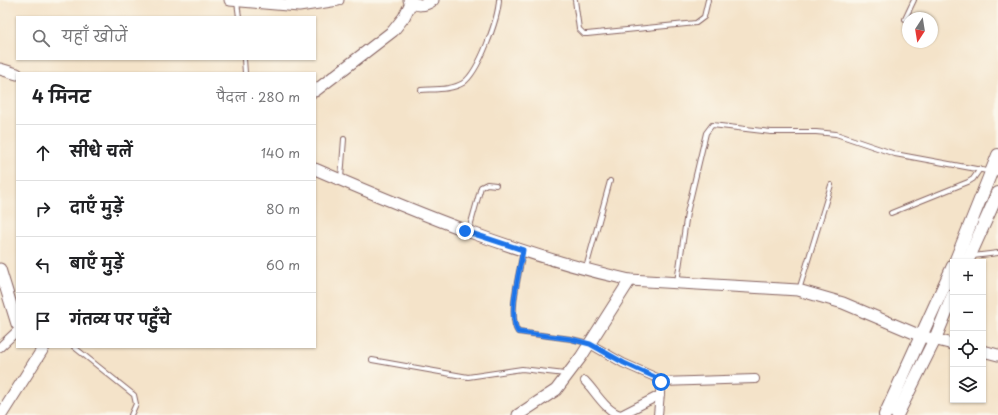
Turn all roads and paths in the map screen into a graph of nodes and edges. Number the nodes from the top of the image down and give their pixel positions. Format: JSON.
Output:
{"nodes":[{"id":1,"x":235,"y":0,"type":"edge"},
{"id":2,"x":338,"y":0,"type":"edge"},
{"id":3,"x":433,"y":0,"type":"edge"},
{"id":4,"x":499,"y":0,"type":"edge"},
{"id":5,"x":575,"y":0,"type":"edge"},
{"id":6,"x":708,"y":0,"type":"edge"},
{"id":7,"x":914,"y":0,"type":"edge"},
{"id":8,"x":410,"y":1,"type":"edge"},
{"id":9,"x":908,"y":12,"type":"edge"},
{"id":10,"x":239,"y":16,"type":"edge"},
{"id":11,"x":244,"y":60,"type":"edge"},
{"id":12,"x":0,"y":69,"type":"edge"},
{"id":13,"x":245,"y":72,"type":"edge"},
{"id":14,"x":16,"y":74,"type":"edge"},
{"id":15,"x":316,"y":90,"type":"edge"},
{"id":16,"x":421,"y":90,"type":"dead end"},
{"id":17,"x":344,"y":139,"type":"dead end"},
{"id":18,"x":998,"y":155,"type":"edge"},
{"id":19,"x":316,"y":169,"type":"edge"},
{"id":20,"x":990,"y":171,"type":"edge"},
{"id":21,"x":340,"y":180,"type":"junction"},
{"id":22,"x":610,"y":182,"type":"dead end"},
{"id":23,"x":831,"y":185,"type":"dead end"},
{"id":24,"x":496,"y":186,"type":"dead end"},
{"id":25,"x":998,"y":193,"type":"edge"},
{"id":26,"x":891,"y":212,"type":"dead end"},
{"id":27,"x":469,"y":233,"type":"junction"},
{"id":28,"x":523,"y":250,"type":"junction"},
{"id":29,"x":998,"y":253,"type":"edge"},
{"id":30,"x":961,"y":259,"type":"edge"},
{"id":31,"x":961,"y":259,"type":"edge"},
{"id":32,"x":970,"y":259,"type":"edge"},
{"id":33,"x":0,"y":269,"type":"edge"},
{"id":34,"x":586,"y":269,"type":"junction"},
{"id":35,"x":630,"y":280,"type":"junction"},
{"id":36,"x":950,"y":280,"type":"edge"},
{"id":37,"x":676,"y":282,"type":"junction"},
{"id":38,"x":798,"y":290,"type":"junction"},
{"id":39,"x":950,"y":302,"type":"edge"},
{"id":40,"x":16,"y":321,"type":"edge"},
{"id":41,"x":16,"y":332,"type":"edge"},
{"id":42,"x":921,"y":336,"type":"junction"},
{"id":43,"x":934,"y":339,"type":"junction"},
{"id":44,"x":950,"y":343,"type":"edge"},
{"id":45,"x":590,"y":344,"type":"junction"},
{"id":46,"x":0,"y":347,"type":"edge"},
{"id":47,"x":75,"y":348,"type":"edge"},
{"id":48,"x":34,"y":352,"type":"edge"},
{"id":49,"x":986,"y":352,"type":"edge"},
{"id":50,"x":998,"y":355,"type":"edge"},
{"id":51,"x":372,"y":360,"type":"dead end"},
{"id":52,"x":568,"y":375,"type":"junction"},
{"id":53,"x":755,"y":379,"type":"dead end"},
{"id":54,"x":585,"y":380,"type":"dead end"},
{"id":55,"x":661,"y":382,"type":"junction"},
{"id":56,"x":660,"y":395,"type":"junction"},
{"id":57,"x":5,"y":414,"type":"edge"},
{"id":58,"x":131,"y":415,"type":"edge"},
{"id":59,"x":518,"y":415,"type":"edge"},
{"id":60,"x":658,"y":415,"type":"edge"},
{"id":61,"x":884,"y":415,"type":"edge"},
{"id":62,"x":897,"y":415,"type":"edge"}],
"edges":[{"from":1,"to":2,"type":"street"},
{"from":1,"to":10,"type":"lane"},
{"from":3,"to":8,"type":"street"},
{"from":4,"to":16,"type":"lane"},
{"from":5,"to":6,"type":"lane"},
{"from":7,"to":9,"type":"lane"},
{"from":8,"to":15,"type":"street"},
{"from":11,"to":13,"type":"lane"},
{"from":12,"to":14,"type":"street"},
{"from":17,"to":21,"type":"lane"},
{"from":18,"to":20,"type":"main road"},
{"from":19,"to":21,"type":"street"},
{"from":20,"to":26,"type":"lane"},
{"from":20,"to":30,"type":"main road"},
{"from":20,"to":37,"type":"lane"},
{"from":21,"to":27,"type":"street"},
{"from":22,"to":34,"type":"lane"},
{"from":23,"to":38,"type":"lane"},
{"from":24,"to":27,"type":"lane"},
{"from":25,"to":31,"type":"main road"},
{"from":27,"to":28,"type":"street"},
{"from":28,"to":34,"type":"street"},
{"from":28,"to":45,"type":"lane"},
{"from":29,"to":32,"type":"lane"},
{"from":33,"to":40,"type":"street"},
{"from":34,"to":35,"type":"street"},
{"from":35,"to":37,"type":"street"},
{"from":35,"to":45,"type":"street"},
{"from":36,"to":42,"type":"main road"},
{"from":37,"to":38,"type":"street"},
{"from":38,"to":42,"type":"street"},
{"from":39,"to":43,"type":"main road"},
{"from":41,"to":46,"type":"street"},
{"from":42,"to":43,"type":"street"},
{"from":42,"to":61,"type":"main road"},
{"from":43,"to":44,"type":"street"},
{"from":43,"to":62,"type":"main road"},
{"from":45,"to":52,"type":"street"},
{"from":45,"to":55,"type":"street"},
{"from":47,"to":58,"type":"lane"},
{"from":48,"to":57,"type":"street"},
{"from":49,"to":50,"type":"street"},
{"from":51,"to":52,"type":"lane"},
{"from":52,"to":59,"type":"street"},
{"from":53,"to":55,"type":"street"},
{"from":54,"to":56,"type":"street"},
{"from":55,"to":56,"type":"street"},
{"from":56,"to":60,"type":"street"}]}
